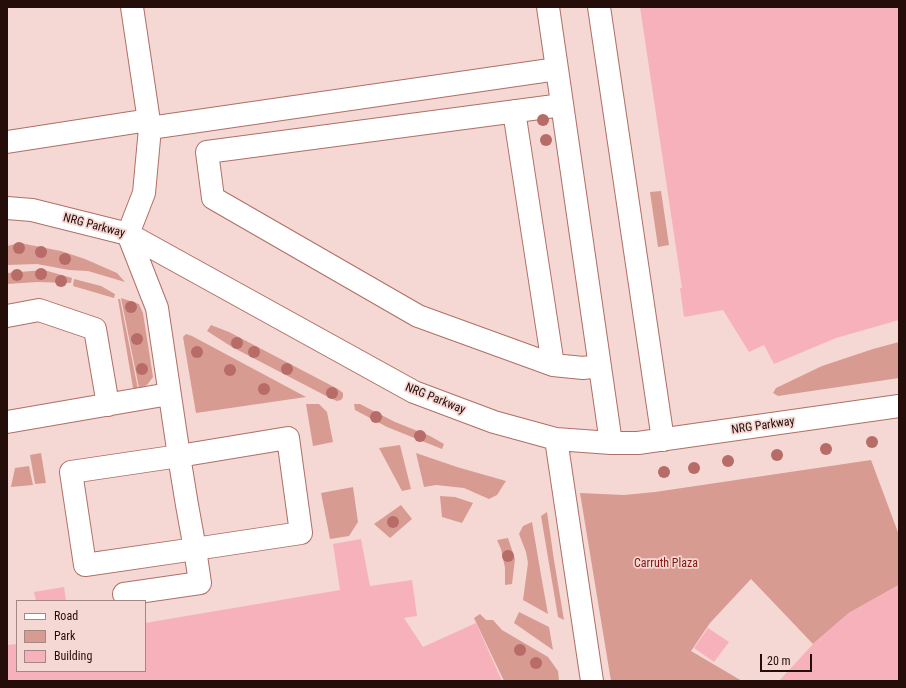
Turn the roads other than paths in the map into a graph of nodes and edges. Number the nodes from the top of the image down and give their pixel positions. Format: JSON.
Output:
{"nodes":[{"id":1,"x":132,"y":7,"type":"edge"},
{"id":2,"x":548,"y":7,"type":"edge"},
{"id":3,"x":599,"y":7,"type":"edge"},
{"id":4,"x":557,"y":69,"type":"junction"},
{"id":5,"x":562,"y":105,"type":"junction"},
{"id":6,"x":514,"y":111,"type":"junction"},
{"id":7,"x":150,"y":124,"type":"junction"},
{"id":8,"x":7,"y":142,"type":"edge"},
{"id":9,"x":7,"y":208,"type":"edge"},
{"id":10,"x":128,"y":234,"type":"junction"},
{"id":11,"x":7,"y":316,"type":"edge"},
{"id":12,"x":553,"y":365,"type":"junction"},
{"id":13,"x":599,"y":366,"type":"junction"},
{"id":14,"x":169,"y":394,"type":"junction"},
{"id":15,"x":108,"y":405,"type":"junction"},
{"id":16,"x":899,"y":406,"type":"edge"},
{"id":17,"x":7,"y":422,"type":"edge"},
{"id":18,"x":556,"y":439,"type":"junction"},
{"id":19,"x":663,"y":440,"type":"junction"},
{"id":20,"x":611,"y":444,"type":"junction"},
{"id":21,"x":179,"y":456,"type":"junction"},
{"id":22,"x":195,"y":549,"type":"junction"},
{"id":23,"x":124,"y":594,"type":"dead end"},
{"id":24,"x":592,"y":681,"type":"edge"}],
"edges":[{"from":1,"to":7,"type":"lane"},
{"from":2,"to":4,"type":"lane"},
{"from":3,"to":19,"type":"lane"},
{"from":4,"to":5,"type":"lane"},
{"from":4,"to":7,"type":"lane"},
{"from":5,"to":6,"type":"lane"},
{"from":5,"to":13,"type":"lane"},
{"from":6,"to":12,"type":"lane"},
{"from":6,"to":12,"type":"lane"},
{"from":7,"to":8,"type":"lane"},
{"from":7,"to":10,"type":"lane"},
{"from":9,"to":10,"type":"lane","name":"NRG Parkway"},
{"from":10,"to":14,"type":"lane"},
{"from":10,"to":18,"type":"lane","name":"NRG Parkway"},
{"from":11,"to":15,"type":"lane"},
{"from":12,"to":13,"type":"lane"},
{"from":13,"to":20,"type":"lane"},
{"from":14,"to":15,"type":"lane"},
{"from":14,"to":21,"type":"lane"},
{"from":15,"to":17,"type":"lane"},
{"from":16,"to":19,"type":"lane","name":"NRG Parkway"},
{"from":18,"to":20,"type":"lane","name":"NRG Parkway"},
{"from":18,"to":24,"type":"lane"},
{"from":19,"to":20,"type":"lane","name":"NRG Parkway"},
{"from":21,"to":22,"type":"lane"},
{"from":21,"to":22,"type":"lane"},
{"from":21,"to":22,"type":"lane"},
{"from":22,"to":23,"type":"lane"}]}
